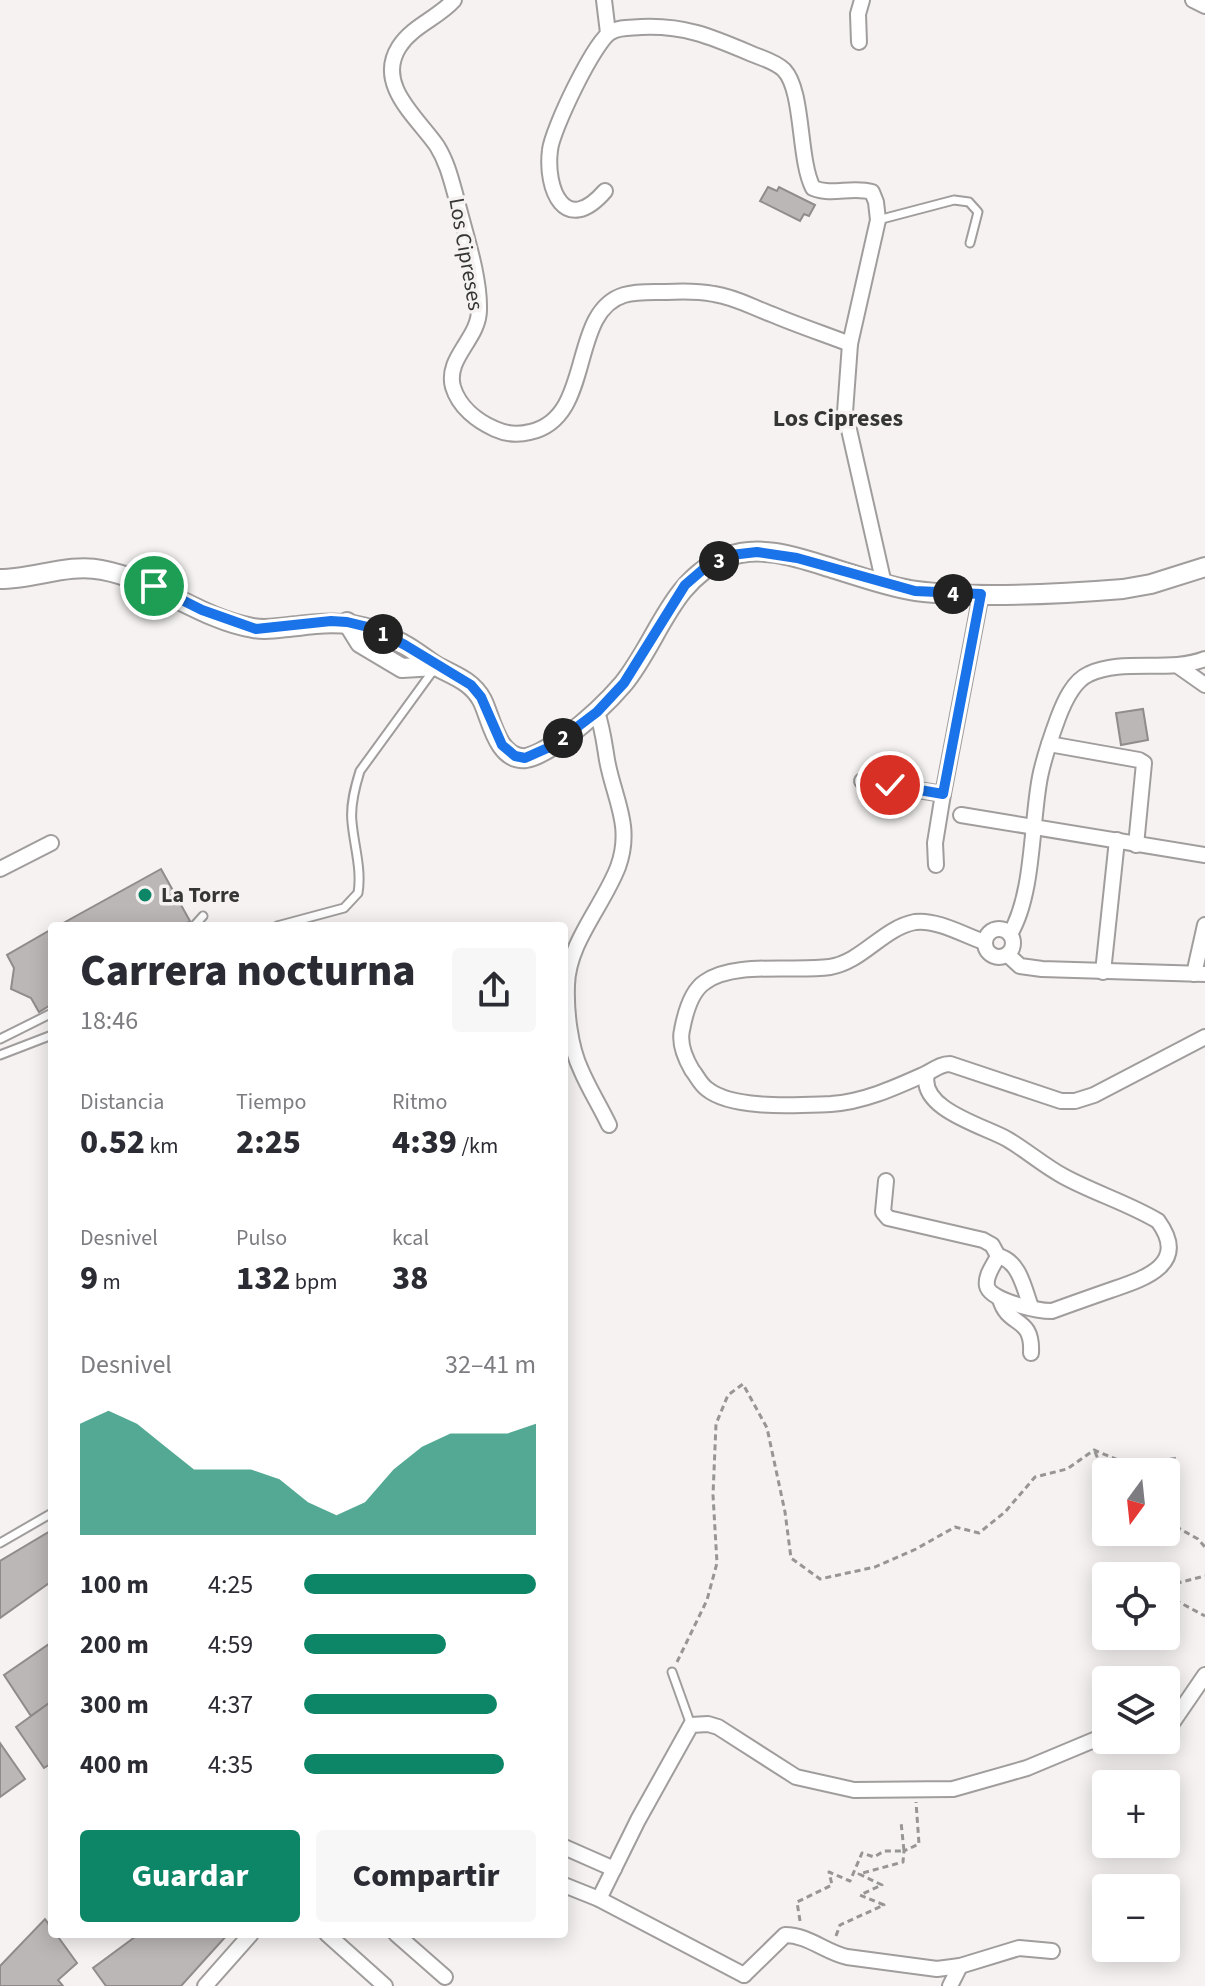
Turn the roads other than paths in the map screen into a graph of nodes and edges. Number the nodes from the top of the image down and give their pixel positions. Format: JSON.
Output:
{"nodes":[{"id":1,"x":454,"y":0,"type":"edge"},
{"id":2,"x":604,"y":0,"type":"edge"},
{"id":3,"x":862,"y":0,"type":"edge"},
{"id":4,"x":608,"y":33,"type":"junction"},
{"id":5,"x":859,"y":42,"type":"dead end"},
{"id":6,"x":605,"y":191,"type":"dead end"},
{"id":7,"x":878,"y":220,"type":"junction"},
{"id":8,"x":970,"y":243,"type":"dead end"},
{"id":9,"x":850,"y":344,"type":"junction"},
{"id":10,"x":1205,"y":567,"type":"edge"},
{"id":11,"x":881,"y":576,"type":"junction"},
{"id":12,"x":0,"y":579,"type":"edge"},
{"id":13,"x":981,"y":594,"type":"junction"},
{"id":14,"x":1205,"y":659,"type":"edge"},
{"id":15,"x":436,"y":666,"type":"junction"},
{"id":16,"x":1178,"y":666,"type":"junction"},
{"id":17,"x":1205,"y":685,"type":"edge"},
{"id":18,"x":597,"y":712,"type":"junction"},
{"id":19,"x":1049,"y":744,"type":"junction"},
{"id":20,"x":862,"y":781,"type":"dead end"},
{"id":21,"x":943,"y":794,"type":"junction"},
{"id":22,"x":961,"y":815,"type":"dead end"},
{"id":23,"x":1034,"y":827,"type":"junction"},
{"id":24,"x":1117,"y":840,"type":"junction"},
{"id":25,"x":51,"y":843,"type":"dead end"},
{"id":26,"x":1136,"y":845,"type":"junction"},
{"id":27,"x":1205,"y":855,"type":"edge"},
{"id":28,"x":936,"y":865,"type":"dead end"},
{"id":29,"x":0,"y":869,"type":"edge"},
{"id":30,"x":203,"y":916,"type":"dead end"},
{"id":31,"x":198,"y":922,"type":"edge"},
{"id":32,"x":292,"y":922,"type":"edge"},
{"id":33,"x":1205,"y":925,"type":"edge"},
{"id":34,"x":1010,"y":934,"type":"junction"},
{"id":35,"x":984,"y":942,"type":"junction"},
{"id":36,"x":1008,"y":955,"type":"junction"},
{"id":37,"x":1103,"y":972,"type":"junction"},
{"id":38,"x":1200,"y":974,"type":"edge"},
{"id":39,"x":568,"y":979,"type":"edge"},
{"id":40,"x":568,"y":994,"type":"edge"},
{"id":41,"x":48,"y":1015,"type":"edge"},
{"id":42,"x":48,"y":1037,"type":"edge"},
{"id":43,"x":1205,"y":1037,"type":"edge"},
{"id":44,"x":0,"y":1039,"type":"edge"},
{"id":45,"x":0,"y":1055,"type":"edge"},
{"id":46,"x":927,"y":1074,"type":"junction"},
{"id":47,"x":609,"y":1125,"type":"dead end"},
{"id":48,"x":886,"y":1181,"type":"dead end"},
{"id":49,"x":998,"y":1256,"type":"junction"},
{"id":50,"x":1000,"y":1299,"type":"junction"},
{"id":51,"x":1031,"y":1307,"type":"junction"},
{"id":52,"x":1031,"y":1353,"type":"dead end"},
{"id":53,"x":48,"y":1515,"type":"edge"},
{"id":54,"x":0,"y":1543,"type":"edge"},
{"id":55,"x":672,"y":1672,"type":"road end"},
{"id":56,"x":1205,"y":1675,"type":"edge"},
{"id":57,"x":1180,"y":1712,"type":"edge"},
{"id":58,"x":691,"y":1725,"type":"junction"},
{"id":59,"x":1092,"y":1741,"type":"edge"},
{"id":60,"x":568,"y":1849,"type":"edge"},
{"id":61,"x":614,"y":1869,"type":"junction"},
{"id":62,"x":568,"y":1887,"type":"edge"},
{"id":63,"x":599,"y":1899,"type":"junction"},
{"id":64,"x":247,"y":1938,"type":"edge"},
{"id":65,"x":331,"y":1938,"type":"edge"},
{"id":66,"x":401,"y":1938,"type":"edge"},
{"id":67,"x":1052,"y":1951,"type":"dead end"},
{"id":68,"x":960,"y":1966,"type":"junction"},
{"id":69,"x":445,"y":1977,"type":"dead end"},
{"id":70,"x":745,"y":1980,"type":"edge"},
{"id":71,"x":205,"y":1986,"type":"edge"},
{"id":72,"x":385,"y":1986,"type":"edge"},
{"id":73,"x":950,"y":1986,"type":"edge"}],
"edges":[{"from":1,"to":9,"type":"street","name":"Los Cipreses"},
{"from":2,"to":4,"type":"street"},
{"from":3,"to":5,"type":"street"},
{"from":4,"to":6,"type":"street"},
{"from":4,"to":7,"type":"street"},
{"from":7,"to":8,"type":"lane"},
{"from":7,"to":9,"type":"street"},
{"from":9,"to":11,"type":"street"},
{"from":10,"to":13,"type":"street"},
{"from":11,"to":13,"type":"street"},
{"from":11,"to":18,"type":"street"},
{"from":12,"to":15,"type":"street"},
{"from":13,"to":21,"type":"street"},
{"from":14,"to":16,"type":"street"},
{"from":15,"to":18,"type":"street"},
{"from":15,"to":32,"type":"lane"},
{"from":16,"to":17,"type":"street"},
{"from":16,"to":19,"type":"street"},
{"from":18,"to":39,"type":"street"},
{"from":19,"to":23,"type":"street"},
{"from":19,"to":26,"type":"street"},
{"from":20,"to":21,"type":"street"},
{"from":21,"to":28,"type":"street"},
{"from":22,"to":23,"type":"street"},
{"from":23,"to":24,"type":"street"},
{"from":23,"to":34,"type":"street"},
{"from":24,"to":26,"type":"street"},
{"from":24,"to":37,"type":"street"},
{"from":25,"to":29,"type":"street"},
{"from":26,"to":27,"type":"street"},
{"from":30,"to":31,"type":"lane"},
{"from":33,"to":38,"type":"street"},
{"from":34,"to":35,"type":"street"},
{"from":34,"to":36,"type":"street"},
{"from":35,"to":36,"type":"street"},
{"from":35,"to":46,"type":"street"},
{"from":36,"to":37,"type":"street"},
{"from":37,"to":38,"type":"street"},
{"from":40,"to":47,"type":"street"},
{"from":41,"to":44,"type":"lane"},
{"from":42,"to":45,"type":"lane"},
{"from":43,"to":46,"type":"street"},
{"from":46,"to":51,"type":"street"},
{"from":48,"to":49,"type":"street"},
{"from":49,"to":50,"type":"street"},
{"from":49,"to":51,"type":"street"},
{"from":50,"to":51,"type":"street"},
{"from":50,"to":52,"type":"street"},
{"from":53,"to":54,"type":"lane"},
{"from":55,"to":58,"type":"lane"},
{"from":56,"to":57,"type":"street"},
{"from":58,"to":59,"type":"street"},
{"from":58,"to":61,"type":"street"},
{"from":60,"to":61,"type":"street"},
{"from":61,"to":63,"type":"street"},
{"from":62,"to":63,"type":"street"},
{"from":63,"to":70,"type":"street"},
{"from":64,"to":71,"type":"street"},
{"from":65,"to":72,"type":"street"},
{"from":66,"to":69,"type":"street"},
{"from":67,"to":68,"type":"street"},
{"from":68,"to":70,"type":"street"},
{"from":68,"to":73,"type":"street"}]}
